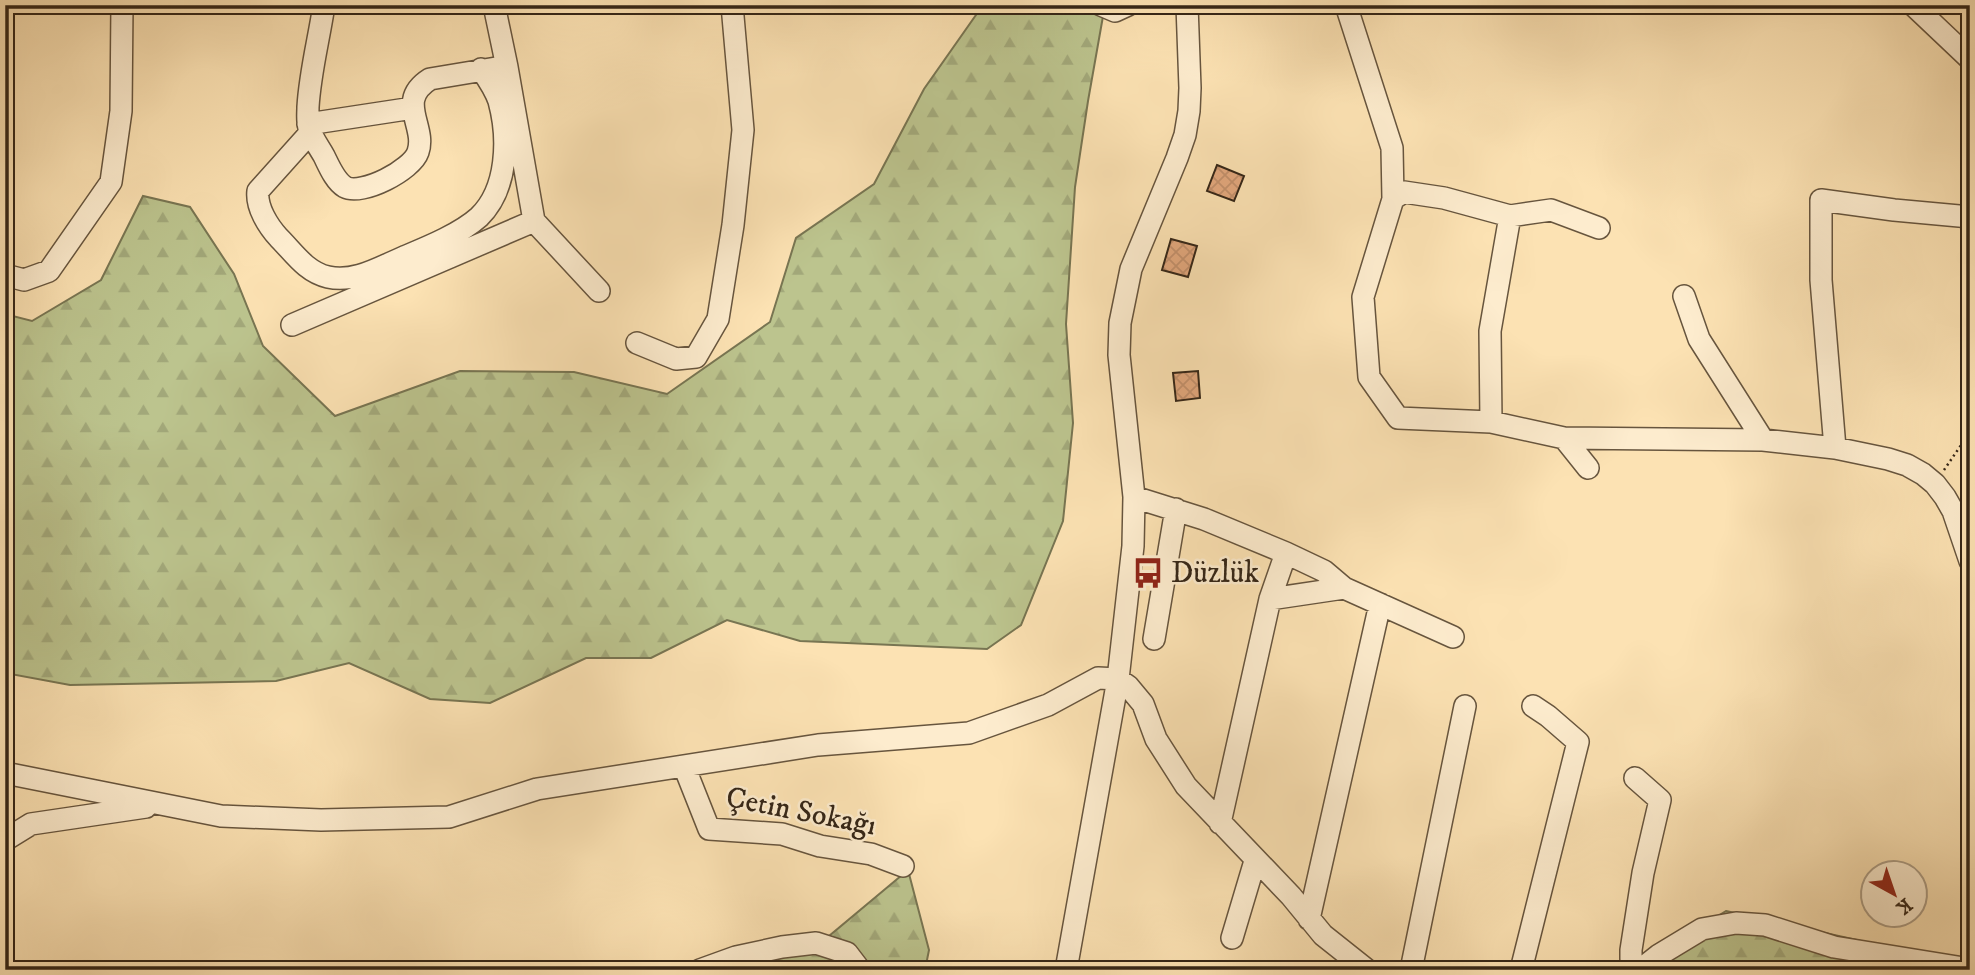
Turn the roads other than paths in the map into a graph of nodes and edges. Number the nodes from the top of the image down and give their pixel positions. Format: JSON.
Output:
{"nodes":[{"id":1,"x":122,"y":5,"type":"edge"},
{"id":2,"x":324,"y":5,"type":"edge"},
{"id":3,"x":494,"y":5,"type":"edge"},
{"id":4,"x":732,"y":5,"type":"edge"},
{"id":5,"x":1101,"y":5,"type":"edge"},
{"id":6,"x":1128,"y":5,"type":"edge"},
{"id":7,"x":1187,"y":5,"type":"edge"},
{"id":8,"x":1346,"y":5,"type":"edge"},
{"id":9,"x":1913,"y":5,"type":"edge"},
{"id":10,"x":1970,"y":59,"type":"edge"},
{"id":11,"x":507,"y":67,"type":"junction"},
{"id":12,"x":481,"y":69,"type":"junction"},
{"id":13,"x":413,"y":108,"type":"junction"},
{"id":14,"x":309,"y":129,"type":"junction"},
{"id":15,"x":1393,"y":199,"type":"junction"},
{"id":16,"x":1510,"y":216,"type":"junction"},
{"id":17,"x":1970,"y":217,"type":"edge"},
{"id":18,"x":534,"y":221,"type":"junction"},
{"id":19,"x":1599,"y":228,"type":"dead end"},
{"id":20,"x":5,"y":275,"type":"edge"},
{"id":21,"x":599,"y":291,"type":"dead end"},
{"id":22,"x":1684,"y":296,"type":"dead end"},
{"id":23,"x":292,"y":325,"type":"dead end"},
{"id":24,"x":637,"y":343,"type":"dead end"},
{"id":25,"x":1491,"y":422,"type":"junction"},
{"id":26,"x":1564,"y":438,"type":"junction"},
{"id":27,"x":1763,"y":440,"type":"junction"},
{"id":28,"x":1835,"y":448,"type":"junction"},
{"id":29,"x":1588,"y":468,"type":"dead end"},
{"id":30,"x":1134,"y":497,"type":"junction"},
{"id":31,"x":1176,"y":509,"type":"junction"},
{"id":32,"x":1286,"y":554,"type":"junction"},
{"id":33,"x":1970,"y":561,"type":"edge"},
{"id":34,"x":1345,"y":587,"type":"junction"},
{"id":35,"x":1269,"y":599,"type":"junction"},
{"id":36,"x":1380,"y":604,"type":"junction"},
{"id":37,"x":1453,"y":638,"type":"dead end"},
{"id":38,"x":1154,"y":639,"type":"dead end"},
{"id":39,"x":1118,"y":679,"type":"junction"},
{"id":40,"x":1465,"y":706,"type":"dead end"},
{"id":41,"x":1533,"y":706,"type":"dead end"},
{"id":42,"x":684,"y":766,"type":"junction"},
{"id":43,"x":5,"y":773,"type":"edge"},
{"id":44,"x":1635,"y":778,"type":"dead end"},
{"id":45,"x":162,"y":805,"type":"junction"},
{"id":46,"x":1220,"y":823,"type":"junction"},
{"id":47,"x":5,"y":840,"type":"edge"},
{"id":48,"x":1255,"y":861,"type":"junction"},
{"id":49,"x":902,"y":866,"type":"dead end"},
{"id":50,"x":1309,"y":919,"type":"junction"},
{"id":51,"x":1232,"y":938,"type":"dead end"},
{"id":52,"x":1970,"y":969,"type":"edge"},
{"id":53,"x":700,"y":970,"type":"edge"},
{"id":54,"x":860,"y":970,"type":"edge"},
{"id":55,"x":1066,"y":970,"type":"edge"},
{"id":56,"x":1367,"y":970,"type":"edge"},
{"id":57,"x":1410,"y":970,"type":"edge"},
{"id":58,"x":1521,"y":970,"type":"edge"},
{"id":59,"x":1635,"y":970,"type":"edge"},
{"id":60,"x":1640,"y":970,"type":"edge"}],
"edges":[{"from":1,"to":20,"type":"street"},
{"from":2,"to":14,"type":"street"},
{"from":3,"to":11,"type":"street"},
{"from":4,"to":24,"type":"street"},
{"from":5,"to":6,"type":"street"},
{"from":7,"to":30,"type":"street"},
{"from":8,"to":15,"type":"street"},
{"from":9,"to":10,"type":"street"},
{"from":11,"to":12,"type":"street"},
{"from":11,"to":18,"type":"street"},
{"from":12,"to":13,"type":"street"},
{"from":12,"to":14,"type":"street"},
{"from":13,"to":14,"type":"street"},
{"from":13,"to":14,"type":"street"},
{"from":15,"to":16,"type":"street"},
{"from":15,"to":25,"type":"street"},
{"from":16,"to":19,"type":"street"},
{"from":16,"to":25,"type":"street"},
{"from":17,"to":28,"type":"street"},
{"from":18,"to":21,"type":"street"},
{"from":18,"to":23,"type":"street"},
{"from":22,"to":27,"type":"street"},
{"from":25,"to":26,"type":"street"},
{"from":26,"to":27,"type":"street"},
{"from":26,"to":29,"type":"street"},
{"from":27,"to":28,"type":"street"},
{"from":28,"to":33,"type":"street"},
{"from":30,"to":31,"type":"street"},
{"from":30,"to":39,"type":"street"},
{"from":31,"to":32,"type":"street"},
{"from":31,"to":38,"type":"street"},
{"from":32,"to":34,"type":"street"},
{"from":32,"to":35,"type":"street"},
{"from":34,"to":35,"type":"street"},
{"from":34,"to":36,"type":"street"},
{"from":35,"to":46,"type":"street"},
{"from":36,"to":37,"type":"street"},
{"from":36,"to":50,"type":"street"},
{"from":39,"to":42,"type":"street"},
{"from":39,"to":46,"type":"street"},
{"from":39,"to":55,"type":"street"},
{"from":40,"to":57,"type":"street"},
{"from":41,"to":58,"type":"street"},
{"from":42,"to":45,"type":"street"},
{"from":42,"to":49,"type":"street","name":"Çetin Sokağı"},
{"from":43,"to":45,"type":"street"},
{"from":44,"to":59,"type":"street"},
{"from":45,"to":47,"type":"street"},
{"from":46,"to":48,"type":"street"},
{"from":48,"to":50,"type":"street"},
{"from":48,"to":51,"type":"street"},
{"from":50,"to":56,"type":"street"},
{"from":52,"to":60,"type":"street"},
{"from":53,"to":54,"type":"street"}]}
